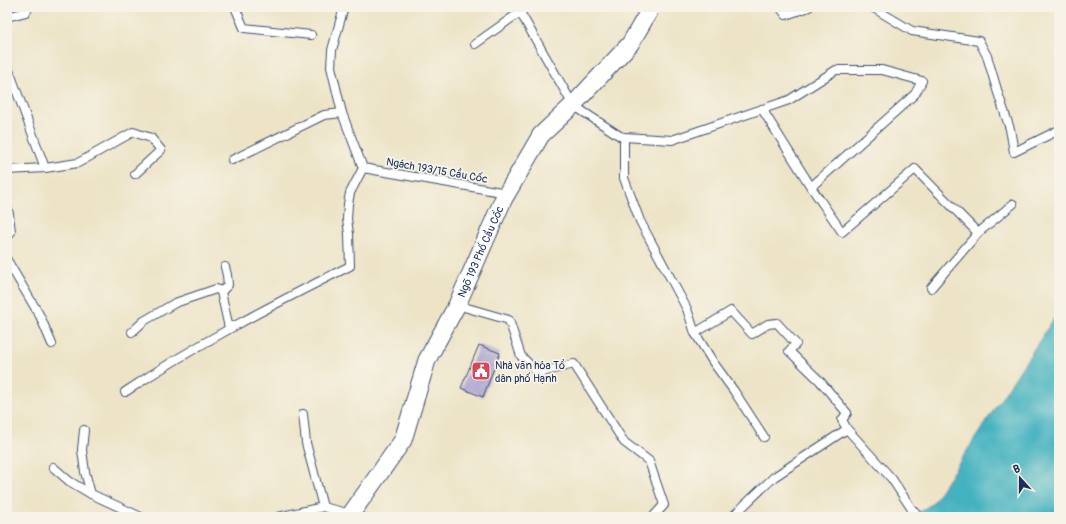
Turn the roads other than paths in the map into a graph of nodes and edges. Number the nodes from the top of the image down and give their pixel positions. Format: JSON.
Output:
{"nodes":[{"id":1,"x":29,"y":7,"type":"edge"},
{"id":2,"x":235,"y":7,"type":"edge"},
{"id":3,"x":344,"y":7,"type":"edge"},
{"id":4,"x":650,"y":7,"type":"edge"},
{"id":5,"x":780,"y":7,"type":"edge"},
{"id":6,"x":809,"y":7,"type":"edge"},
{"id":7,"x":872,"y":7,"type":"edge"},
{"id":8,"x":520,"y":10,"type":"edge"},
{"id":9,"x":7,"y":17,"type":"edge"},
{"id":10,"x":311,"y":35,"type":"dead end"},
{"id":11,"x":475,"y":44,"type":"dead end"},
{"id":12,"x":7,"y":65,"type":"edge"},
{"id":13,"x":574,"y":105,"type":"junction"},
{"id":14,"x":762,"y":109,"type":"junction"},
{"id":15,"x":342,"y":113,"type":"junction"},
{"id":16,"x":1059,"y":130,"type":"edge"},
{"id":17,"x":624,"y":137,"type":"junction"},
{"id":18,"x":232,"y":160,"type":"dead end"},
{"id":19,"x":44,"y":168,"type":"junction"},
{"id":20,"x":363,"y":168,"type":"junction"},
{"id":21,"x":7,"y":170,"type":"edge"},
{"id":22,"x":135,"y":174,"type":"dead end"},
{"id":23,"x":811,"y":187,"type":"junction"},
{"id":24,"x":507,"y":193,"type":"junction"},
{"id":25,"x":1013,"y":204,"type":"dead end"},
{"id":26,"x":7,"y":207,"type":"edge"},
{"id":27,"x":978,"y":234,"type":"junction"},
{"id":28,"x":7,"y":237,"type":"edge"},
{"id":29,"x":7,"y":260,"type":"edge"},
{"id":30,"x":225,"y":268,"type":"dead end"},
{"id":31,"x":931,"y":288,"type":"dead end"},
{"id":32,"x":221,"y":292,"type":"junction"},
{"id":33,"x":457,"y":305,"type":"junction"},
{"id":34,"x":229,"y":328,"type":"junction"},
{"id":35,"x":132,"y":332,"type":"dead end"},
{"id":36,"x":695,"y":333,"type":"junction"},
{"id":37,"x":52,"y":344,"type":"dead end"},
{"id":38,"x":124,"y":392,"type":"dead end"},
{"id":39,"x":303,"y":414,"type":"dead end"},
{"id":40,"x":847,"y":429,"type":"junction"},
{"id":41,"x":84,"y":430,"type":"dead end"},
{"id":42,"x":764,"y":436,"type":"dead end"},
{"id":43,"x":53,"y":467,"type":"dead end"},
{"id":44,"x":91,"y":494,"type":"junction"},
{"id":45,"x":323,"y":507,"type":"junction"},
{"id":46,"x":351,"y":516,"type":"edge"},
{"id":47,"x":141,"y":517,"type":"edge"},
{"id":48,"x":278,"y":517,"type":"edge"},
{"id":49,"x":653,"y":517,"type":"edge"},
{"id":50,"x":732,"y":517,"type":"edge"},
{"id":51,"x":919,"y":517,"type":"edge"}],
"edges":[{"from":1,"to":9,"type":"lane"},
{"from":2,"to":10,"type":"lane"},
{"from":3,"to":15,"type":"lane"},
{"from":4,"to":13,"type":"street","name":"Ngõ 193 Phố Cầu Cốc"},
{"from":5,"to":6,"type":"lane"},
{"from":7,"to":16,"type":"lane"},
{"from":8,"to":11,"type":"lane"},
{"from":8,"to":13,"type":"lane"},
{"from":12,"to":19,"type":"lane"},
{"from":13,"to":17,"type":"lane"},
{"from":13,"to":24,"type":"street","name":"Ngõ 193 Phố Cầu Cốc"},
{"from":14,"to":17,"type":"lane"},
{"from":14,"to":23,"type":"lane"},
{"from":14,"to":23,"type":"lane"},
{"from":15,"to":18,"type":"lane"},
{"from":15,"to":20,"type":"lane"},
{"from":17,"to":36,"type":"lane"},
{"from":19,"to":21,"type":"lane"},
{"from":19,"to":22,"type":"lane"},
{"from":20,"to":24,"type":"lane","name":"Ngách 193/15 Cầu Cốc"},
{"from":20,"to":34,"type":"lane"},
{"from":23,"to":27,"type":"lane"},
{"from":24,"to":33,"type":"street","name":"Ngõ 193 Phố Cầu Cốc"},
{"from":25,"to":27,"type":"lane"},
{"from":26,"to":28,"type":"lane"},
{"from":27,"to":31,"type":"lane"},
{"from":29,"to":37,"type":"lane"},
{"from":30,"to":32,"type":"lane"},
{"from":32,"to":34,"type":"lane"},
{"from":32,"to":35,"type":"lane"},
{"from":33,"to":46,"type":"street","name":"Ngõ 193 Phố Cầu Cốc"},
{"from":33,"to":49,"type":"lane"},
{"from":34,"to":38,"type":"lane"},
{"from":36,"to":40,"type":"lane"},
{"from":36,"to":42,"type":"lane"},
{"from":39,"to":45,"type":"lane"},
{"from":40,"to":50,"type":"lane"},
{"from":40,"to":51,"type":"lane"},
{"from":41,"to":44,"type":"lane"},
{"from":43,"to":44,"type":"lane"},
{"from":44,"to":47,"type":"lane"},
{"from":45,"to":46,"type":"lane"},
{"from":45,"to":48,"type":"lane"}]}
